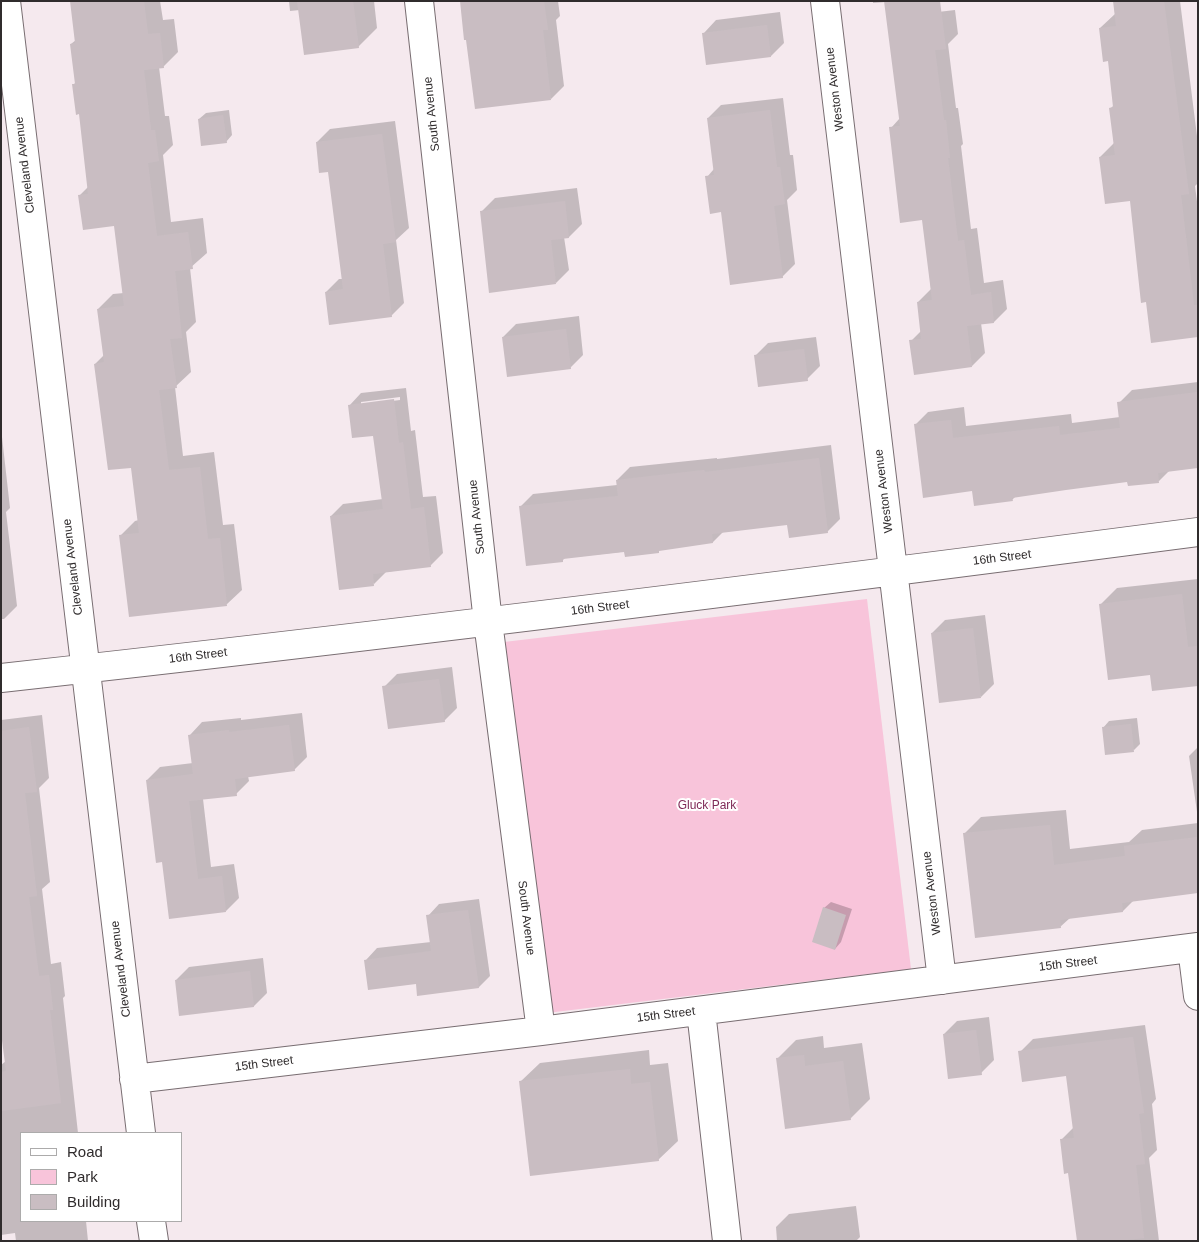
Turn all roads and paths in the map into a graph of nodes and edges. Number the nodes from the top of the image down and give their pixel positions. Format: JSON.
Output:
{"nodes":[{"id":1,"x":6,"y":1,"type":"edge"},
{"id":2,"x":419,"y":1,"type":"edge"},
{"id":3,"x":825,"y":1,"type":"edge"},
{"id":4,"x":1198,"y":532,"type":"edge"},
{"id":5,"x":894,"y":572,"type":"junction"},
{"id":6,"x":488,"y":622,"type":"junction"},
{"id":7,"x":85,"y":669,"type":"junction"},
{"id":8,"x":1,"y":678,"type":"edge"},
{"id":9,"x":1195,"y":948,"type":"edge"},
{"id":10,"x":942,"y":980,"type":"junction"},
{"id":11,"x":1198,"y":996,"type":"edge"},
{"id":12,"x":701,"y":1010,"type":"junction"},
{"id":13,"x":541,"y":1031,"type":"junction"},
{"id":14,"x":134,"y":1079,"type":"junction"},
{"id":15,"x":141,"y":1132,"type":"edge"},
{"id":16,"x":151,"y":1222,"type":"edge"},
{"id":17,"x":154,"y":1241,"type":"edge"},
{"id":18,"x":727,"y":1241,"type":"edge"}],
"edges":[{"from":1,"to":7,"type":"street","name":"Cleveland Avenue"},
{"from":2,"to":6,"type":"street","name":"South Avenue"},
{"from":3,"to":5,"type":"street","name":"Weston Avenue"},
{"from":4,"to":5,"type":"street","name":"16th Street"},
{"from":5,"to":6,"type":"street","name":"16th Street"},
{"from":5,"to":10,"type":"street","name":"Weston Avenue"},
{"from":6,"to":7,"type":"street","name":"16th Street"},
{"from":6,"to":13,"type":"street","name":"South Avenue"},
{"from":7,"to":8,"type":"street","name":"16th Street"},
{"from":7,"to":14,"type":"street","name":"Cleveland Avenue"},
{"from":9,"to":10,"type":"street","name":"15th Street"},
{"from":9,"to":11,"type":"street"},
{"from":10,"to":12,"type":"street","name":"15th Street"},
{"from":12,"to":13,"type":"street","name":"15th Street"},
{"from":12,"to":18,"type":"street"},
{"from":13,"to":14,"type":"street","name":"15th Street"},
{"from":14,"to":15,"type":"street","name":"Cleveland Avenue"},
{"from":16,"to":17,"type":"street"}]}
